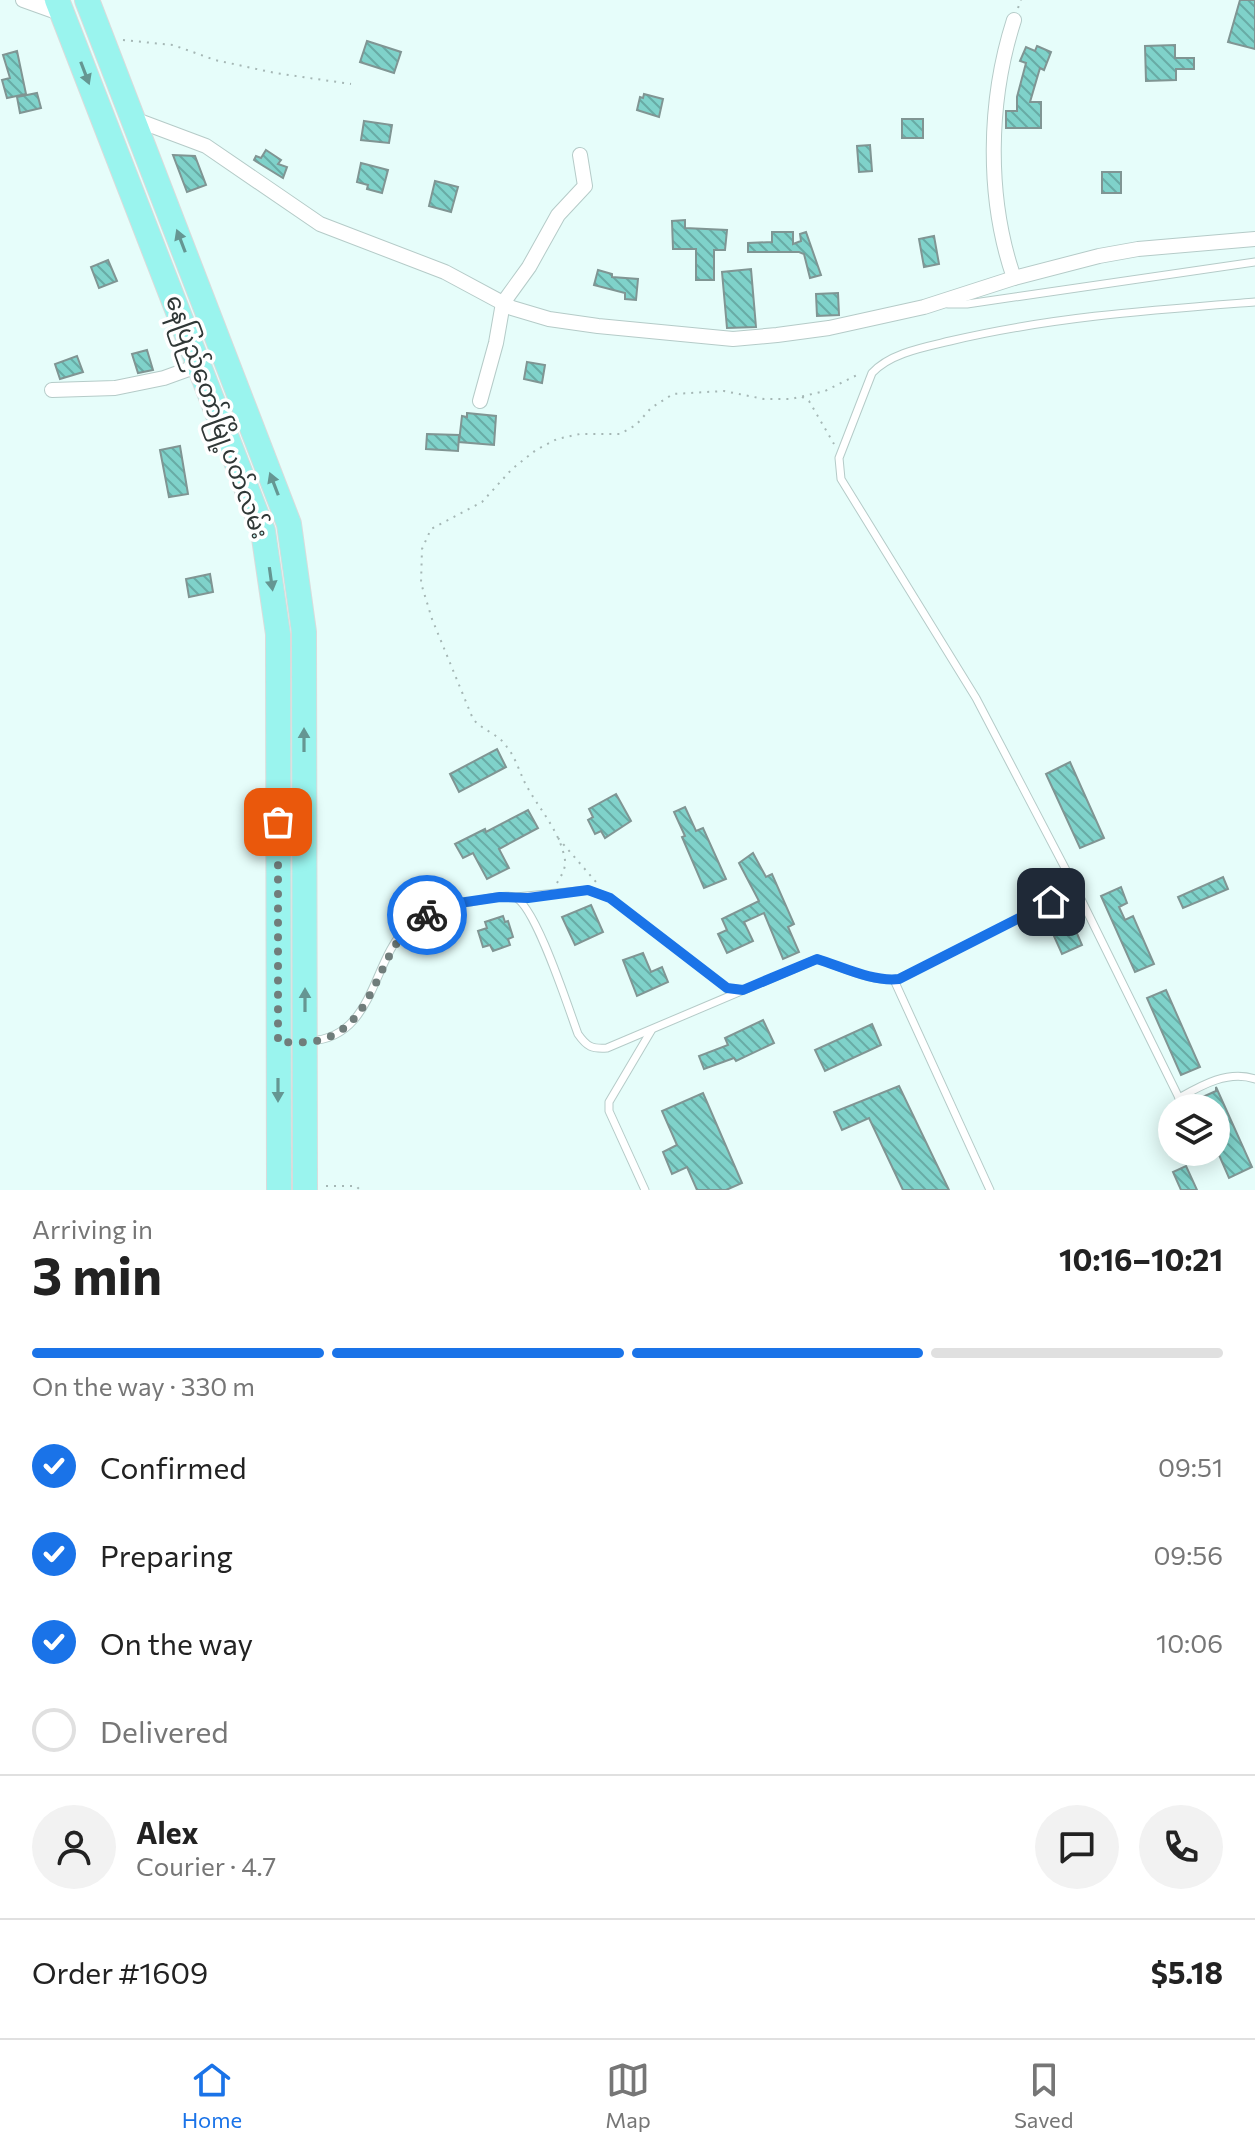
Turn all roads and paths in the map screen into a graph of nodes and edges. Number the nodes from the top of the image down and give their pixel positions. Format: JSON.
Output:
{"nodes":[{"id":1,"x":23,"y":0,"type":"edge"},
{"id":2,"x":87,"y":0,"type":"edge"},
{"id":3,"x":60,"y":7,"type":"edge"},
{"id":4,"x":1014,"y":20,"type":"dead end"},
{"id":5,"x":102,"y":38,"type":"junction"},
{"id":6,"x":351,"y":84,"type":"dead end"},
{"id":7,"x":134,"y":119,"type":"junction"},
{"id":8,"x":580,"y":155,"type":"dead end"},
{"id":9,"x":1255,"y":239,"type":"edge"},
{"id":10,"x":1255,"y":262,"type":"edge"},
{"id":11,"x":1014,"y":278,"type":"junction"},
{"id":12,"x":1255,"y":302,"type":"edge"},
{"id":13,"x":503,"y":303,"type":"junction"},
{"id":14,"x":933,"y":304,"type":"junction"},
{"id":15,"x":200,"y":365,"type":"junction"},
{"id":16,"x":879,"y":365,"type":"junction"},
{"id":17,"x":52,"y":390,"type":"dead end"},
{"id":18,"x":801,"y":397,"type":"junction"},
{"id":19,"x":480,"y":401,"type":"dead end"},
{"id":20,"x":840,"y":456,"type":"junction"},
{"id":21,"x":558,"y":837,"type":"junction"},
{"id":22,"x":1076,"y":889,"type":"junction"},
{"id":23,"x":545,"y":896,"type":"junction"},
{"id":24,"x":514,"y":897,"type":"junction"},
{"id":25,"x":610,"y":898,"type":"junction"},
{"id":26,"x":894,"y":980,"type":"junction"},
{"id":27,"x":743,"y":990,"type":"junction"},
{"id":28,"x":652,"y":1029,"type":"junction"},
{"id":29,"x":278,"y":1042,"type":"junction"},
{"id":30,"x":305,"y":1042,"type":"junction"},
{"id":31,"x":1255,"y":1079,"type":"edge"},
{"id":32,"x":1177,"y":1094,"type":"edge"},
{"id":33,"x":1186,"y":1094,"type":"edge"},
{"id":34,"x":305,"y":1189,"type":"edge"},
{"id":35,"x":279,"y":1190,"type":"edge"},
{"id":36,"x":360,"y":1190,"type":"edge"},
{"id":37,"x":645,"y":1190,"type":"edge"},
{"id":38,"x":990,"y":1190,"type":"edge"}],
"edges":[{"from":1,"to":3,"type":"street"},
{"from":2,"to":5,"type":"main road"},
{"from":3,"to":15,"type":"main road","name":"နေပြည်တော်မြို့ပတ်လမ်း","one_way":true},
{"from":4,"to":11,"type":"street"},
{"from":5,"to":6,"type":"path"},
{"from":5,"to":7,"type":"main road"},
{"from":7,"to":13,"type":"street"},
{"from":30,"to":7,"type":"main road","one_way":true},
{"from":8,"to":13,"type":"street"},
{"from":9,"to":11,"type":"street"},
{"from":10,"to":14,"type":"lane"},
{"from":11,"to":14,"type":"street"},
{"from":12,"to":16,"type":"lane"},
{"from":13,"to":14,"type":"street"},
{"from":13,"to":19,"type":"street"},
{"from":15,"to":17,"type":"street"},
{"from":15,"to":29,"type":"main road","name":"နေပြည်တော်မြို့ပတ်လမ်း","one_way":true},
{"from":16,"to":18,"type":"path"},
{"from":16,"to":20,"type":"lane"},
{"from":18,"to":20,"type":"path"},
{"from":18,"to":21,"type":"path"},
{"from":20,"to":22,"type":"lane"},
{"from":21,"to":23,"type":"path"},
{"from":21,"to":25,"type":"path"},
{"from":22,"to":26,"type":"lane"},
{"from":22,"to":32,"type":"lane"},
{"from":23,"to":24,"type":"lane"},
{"from":23,"to":25,"type":"lane"},
{"from":24,"to":28,"type":"lane"},
{"from":24,"to":30,"type":"lane"},
{"from":25,"to":27,"type":"lane"},
{"from":26,"to":27,"type":"lane"},
{"from":26,"to":38,"type":"lane"},
{"from":27,"to":28,"type":"lane"},
{"from":28,"to":37,"type":"lane"},
{"from":29,"to":30,"type":"lane"},
{"from":29,"to":35,"type":"main road","name":"နေပြည်တော်မြို့ပတ်လမ်း","one_way":true},
{"from":30,"to":34,"type":"main road"},
{"from":31,"to":33,"type":"lane"},
{"from":34,"to":36,"type":"path"}]}
